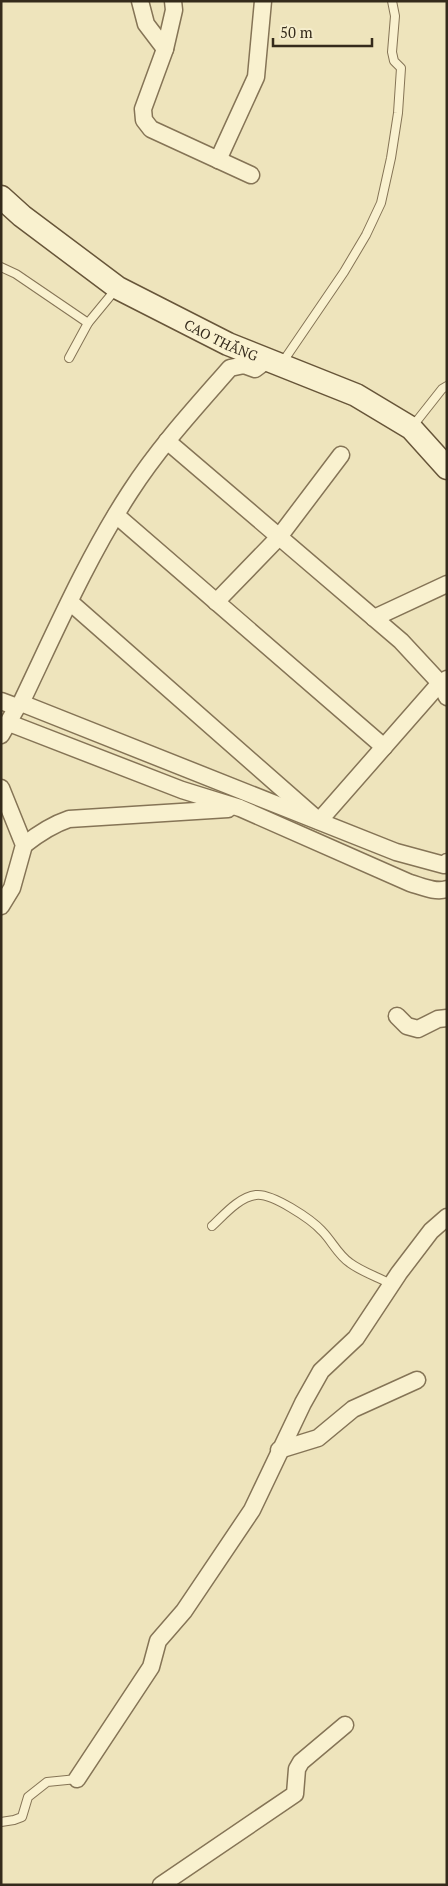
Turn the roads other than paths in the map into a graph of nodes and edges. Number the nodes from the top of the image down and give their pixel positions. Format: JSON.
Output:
{"nodes":[{"id":1,"x":140,"y":1,"type":"edge"},
{"id":2,"x":173,"y":1,"type":"edge"},
{"id":3,"x":263,"y":1,"type":"edge"},
{"id":4,"x":392,"y":1,"type":"edge"},
{"id":5,"x":165,"y":49,"type":"junction"},
{"id":6,"x":218,"y":160,"type":"junction"},
{"id":7,"x":251,"y":175,"type":"dead end"},
{"id":8,"x":1,"y":197,"type":"edge"},
{"id":9,"x":1,"y":267,"type":"edge"},
{"id":10,"x":118,"y":288,"type":"junction"},
{"id":11,"x":88,"y":323,"type":"junction"},
{"id":12,"x":69,"y":358,"type":"dead end"},
{"id":13,"x":274,"y":362,"type":"junction"},
{"id":14,"x":447,"y":386,"type":"edge"},
{"id":15,"x":411,"y":428,"type":"junction"},
{"id":16,"x":167,"y":441,"type":"junction"},
{"id":17,"x":341,"y":455,"type":"dead end"},
{"id":18,"x":447,"y":468,"type":"edge"},
{"id":19,"x":116,"y":514,"type":"junction"},
{"id":20,"x":279,"y":537,"type":"junction"},
{"id":21,"x":447,"y":584,"type":"edge"},
{"id":22,"x":70,"y":602,"type":"junction"},
{"id":23,"x":216,"y":602,"type":"junction"},
{"id":24,"x":374,"y":618,"type":"junction"},
{"id":25,"x":444,"y":686,"type":"edge"},
{"id":26,"x":1,"y":701,"type":"edge"},
{"id":27,"x":19,"y":705,"type":"junction"},
{"id":28,"x":5,"y":729,"type":"edge"},
{"id":29,"x":384,"y":747,"type":"junction"},
{"id":30,"x":1,"y":788,"type":"edge"},
{"id":31,"x":240,"y":808,"type":"junction"},
{"id":32,"x":319,"y":821,"type":"junction"},
{"id":33,"x":24,"y":844,"type":"junction"},
{"id":34,"x":446,"y":866,"type":"edge"},
{"id":35,"x":447,"y":889,"type":"edge"},
{"id":36,"x":1,"y":906,"type":"edge"},
{"id":37,"x":397,"y":1016,"type":"dead end"},
{"id":38,"x":447,"y":1018,"type":"edge"},
{"id":39,"x":447,"y":1217,"type":"edge"},
{"id":40,"x":212,"y":1226,"type":"dead end"},
{"id":41,"x":391,"y":1284,"type":"junction"},
{"id":42,"x":417,"y":1380,"type":"dead end"},
{"id":43,"x":279,"y":1450,"type":"junction"},
{"id":44,"x":344,"y":1724,"type":"dead end"},
{"id":45,"x":77,"y":1779,"type":"joint"},
{"id":46,"x":1,"y":1822,"type":"edge"},
{"id":47,"x":161,"y":1885,"type":"edge"}],
"edges":[{"from":1,"to":5,"type":"street"},
{"from":2,"to":5,"type":"street"},
{"from":3,"to":6,"type":"street"},
{"from":4,"to":13,"type":"lane"},
{"from":5,"to":6,"type":"street"},
{"from":6,"to":7,"type":"street"},
{"from":8,"to":10,"type":"main road","name":"CAO THẮNG"},
{"from":9,"to":11,"type":"lane"},
{"from":10,"to":11,"type":"lane"},
{"from":10,"to":13,"type":"main road","name":"CAO THẮNG"},
{"from":11,"to":12,"type":"lane"},
{"from":13,"to":15,"type":"main road","name":"CAO THẮNG"},
{"from":13,"to":16,"type":"street"},
{"from":14,"to":15,"type":"lane"},
{"from":15,"to":18,"type":"main road","name":"CAO THẮNG"},
{"from":16,"to":19,"type":"street"},
{"from":16,"to":20,"type":"street"},
{"from":17,"to":20,"type":"street"},
{"from":19,"to":22,"type":"street"},
{"from":19,"to":23,"type":"street"},
{"from":20,"to":23,"type":"street"},
{"from":20,"to":24,"type":"street"},
{"from":21,"to":24,"type":"street"},
{"from":22,"to":27,"type":"street"},
{"from":22,"to":32,"type":"street"},
{"from":23,"to":29,"type":"street"},
{"from":24,"to":25,"type":"street"},
{"from":25,"to":29,"type":"street"},
{"from":26,"to":27,"type":"street"},
{"from":27,"to":28,"type":"street"},
{"from":27,"to":32,"type":"street"},
{"from":28,"to":31,"type":"street"},
{"from":29,"to":32,"type":"street"},
{"from":30,"to":33,"type":"street"},
{"from":31,"to":33,"type":"street"},
{"from":31,"to":35,"type":"street"},
{"from":32,"to":34,"type":"street"},
{"from":33,"to":36,"type":"street"},
{"from":37,"to":38,"type":"street"},
{"from":39,"to":41,"type":"street"},
{"from":40,"to":41,"type":"lane"},
{"from":41,"to":43,"type":"street"},
{"from":42,"to":43,"type":"street"},
{"from":43,"to":45,"type":"street"},
{"from":44,"to":47,"type":"street"},
{"from":45,"to":46,"type":"lane"}]}
